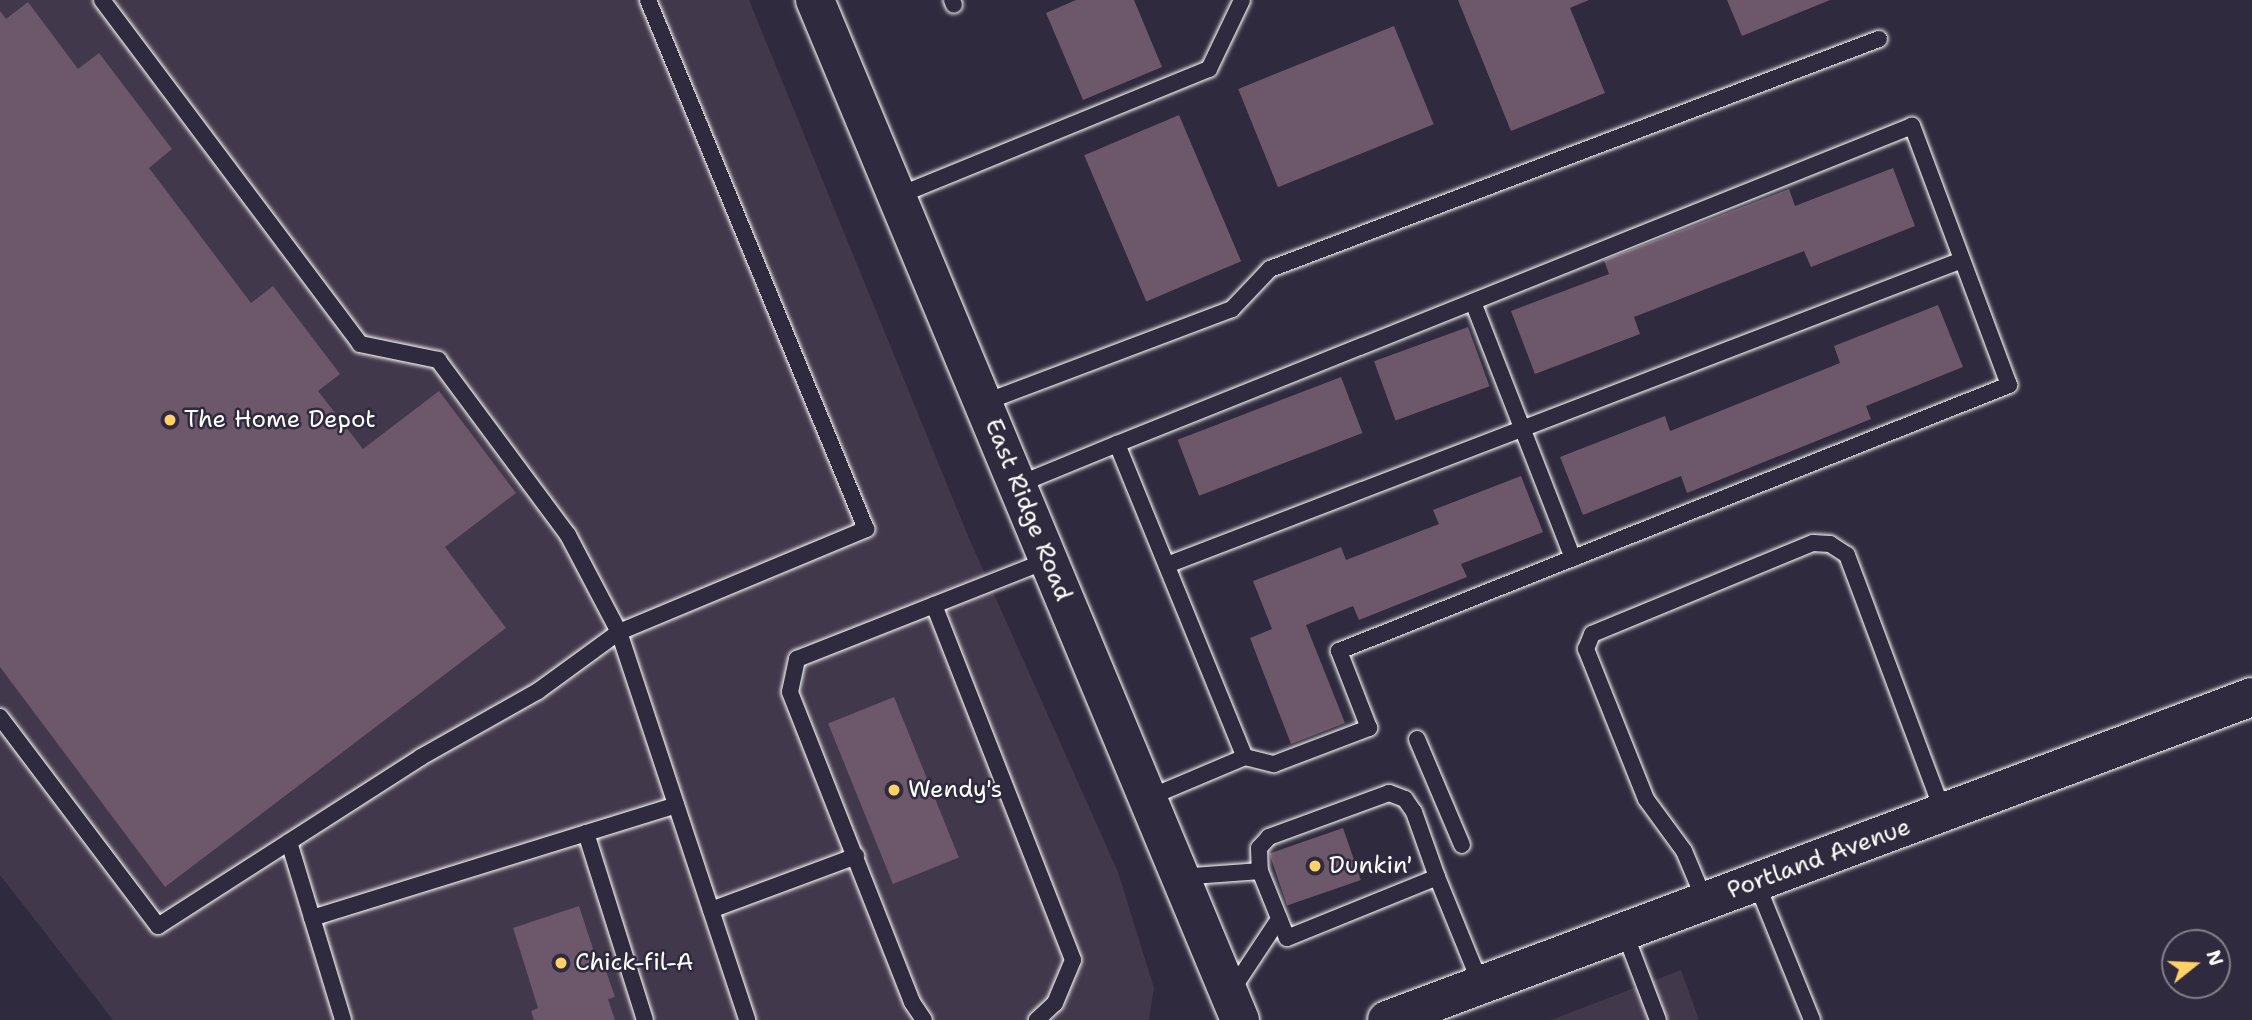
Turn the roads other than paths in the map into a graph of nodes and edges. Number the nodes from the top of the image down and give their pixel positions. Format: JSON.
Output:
{"nodes":[{"id":1,"x":102,"y":0,"type":"edge"},
{"id":2,"x":648,"y":0,"type":"edge"},
{"id":3,"x":815,"y":0,"type":"edge"},
{"id":4,"x":1242,"y":0,"type":"edge"},
{"id":5,"x":1879,"y":39,"type":"dead end"},
{"id":6,"x":895,"y":197,"type":"junction"},
{"id":7,"x":1962,"y":260,"type":"junction"},
{"id":8,"x":1473,"y":302,"type":"junction"},
{"id":9,"x":983,"y":403,"type":"junction"},
{"id":10,"x":1523,"y":428,"type":"junction"},
{"id":11,"x":1117,"y":444,"type":"junction"},
{"id":12,"x":1017,"y":485,"type":"junction"},
{"id":13,"x":1573,"y":558,"type":"junction"},
{"id":14,"x":1048,"y":560,"type":"junction"},
{"id":15,"x":1167,"y":565,"type":"junction"},
{"id":16,"x":934,"y":605,"type":"junction"},
{"id":17,"x":619,"y":632,"type":"junction"},
{"id":18,"x":2252,"y":697,"type":"edge"},
{"id":19,"x":0,"y":717,"type":"edge"},
{"id":20,"x":1418,"y":739,"type":"dead end"},
{"id":21,"x":1245,"y":757,"type":"junction"},
{"id":22,"x":1148,"y":798,"type":"junction"},
{"id":23,"x":676,"y":804,"type":"junction"},
{"id":24,"x":1943,"y":812,"type":"junction"},
{"id":25,"x":586,"y":833,"type":"junction"},
{"id":26,"x":289,"y":842,"type":"junction"},
{"id":27,"x":1462,"y":845,"type":"dead end"},
{"id":28,"x":856,"y":856,"type":"junction"},
{"id":29,"x":1260,"y":871,"type":"junction"},
{"id":30,"x":1180,"y":877,"type":"junction"},
{"id":31,"x":1437,"y":877,"type":"junction"},
{"id":32,"x":1756,"y":882,"type":"junction"},
{"id":33,"x":1705,"y":901,"type":"junction"},
{"id":34,"x":711,"y":910,"type":"junction"},
{"id":35,"x":312,"y":919,"type":"junction"},
{"id":36,"x":1279,"y":919,"type":"junction"},
{"id":37,"x":1624,"y":931,"type":"junction"},
{"id":38,"x":1481,"y":985,"type":"junction"},
{"id":39,"x":1235,"y":1007,"type":"edge"},
{"id":40,"x":343,"y":1020,"type":"edge"},
{"id":41,"x":645,"y":1020,"type":"edge"},
{"id":42,"x":747,"y":1020,"type":"edge"},
{"id":43,"x":923,"y":1020,"type":"edge"},
{"id":44,"x":1037,"y":1020,"type":"edge"},
{"id":45,"x":1387,"y":1020,"type":"edge"},
{"id":46,"x":1658,"y":1020,"type":"edge"},
{"id":47,"x":1812,"y":1020,"type":"edge"}],
"edges":[{"from":1,"to":17,"type":"lane"},
{"from":2,"to":17,"type":"lane"},
{"from":3,"to":6,"type":"main road","name":"East Ridge Road"},
{"from":4,"to":6,"type":"lane"},
{"from":5,"to":9,"type":"lane"},
{"from":6,"to":9,"type":"main road","name":"East Ridge Road"},
{"from":7,"to":8,"type":"lane"},
{"from":7,"to":10,"type":"lane"},
{"from":7,"to":13,"type":"lane"},
{"from":8,"to":10,"type":"lane"},
{"from":8,"to":11,"type":"lane"},
{"from":9,"to":12,"type":"main road","name":"East Ridge Road"},
{"from":10,"to":13,"type":"lane"},
{"from":10,"to":15,"type":"lane"},
{"from":11,"to":12,"type":"lane"},
{"from":11,"to":15,"type":"lane"},
{"from":12,"to":14,"type":"main road","name":"East Ridge Road"},
{"from":13,"to":21,"type":"lane"},
{"from":14,"to":16,"type":"lane"},
{"from":14,"to":22,"type":"main road","name":"East Ridge Road"},
{"from":15,"to":21,"type":"lane"},
{"from":16,"to":28,"type":"lane"},
{"from":16,"to":44,"type":"lane"},
{"from":17,"to":23,"type":"lane"},
{"from":17,"to":26,"type":"lane"},
{"from":18,"to":24,"type":"main road","name":"Portland Avenue"},
{"from":19,"to":26,"type":"lane"},
{"from":20,"to":27,"type":"lane"},
{"from":21,"to":22,"type":"lane"},
{"from":22,"to":30,"type":"main road","name":"East Ridge Road"},
{"from":23,"to":25,"type":"lane"},
{"from":23,"to":34,"type":"lane"},
{"from":24,"to":32,"type":"main road","name":"Portland Avenue"},
{"from":24,"to":33,"type":"lane"},
{"from":25,"to":35,"type":"lane"},
{"from":25,"to":41,"type":"lane"},
{"from":26,"to":35,"type":"lane"},
{"from":28,"to":34,"type":"lane"},
{"from":28,"to":43,"type":"lane"},
{"from":29,"to":30,"type":"lane"},
{"from":29,"to":31,"type":"lane"},
{"from":29,"to":36,"type":"lane"},
{"from":30,"to":39,"type":"main road","name":"East Ridge Road"},
{"from":31,"to":36,"type":"lane"},
{"from":31,"to":38,"type":"lane"},
{"from":32,"to":33,"type":"main road","name":"Portland Avenue"},
{"from":32,"to":47,"type":"lane"},
{"from":33,"to":37,"type":"main road","name":"Portland Avenue"},
{"from":34,"to":42,"type":"lane"},
{"from":35,"to":40,"type":"lane"},
{"from":36,"to":39,"type":"lane"},
{"from":37,"to":38,"type":"main road","name":"Portland Avenue"},
{"from":37,"to":46,"type":"lane"},
{"from":38,"to":45,"type":"main road","name":"Portland Avenue"}]}
